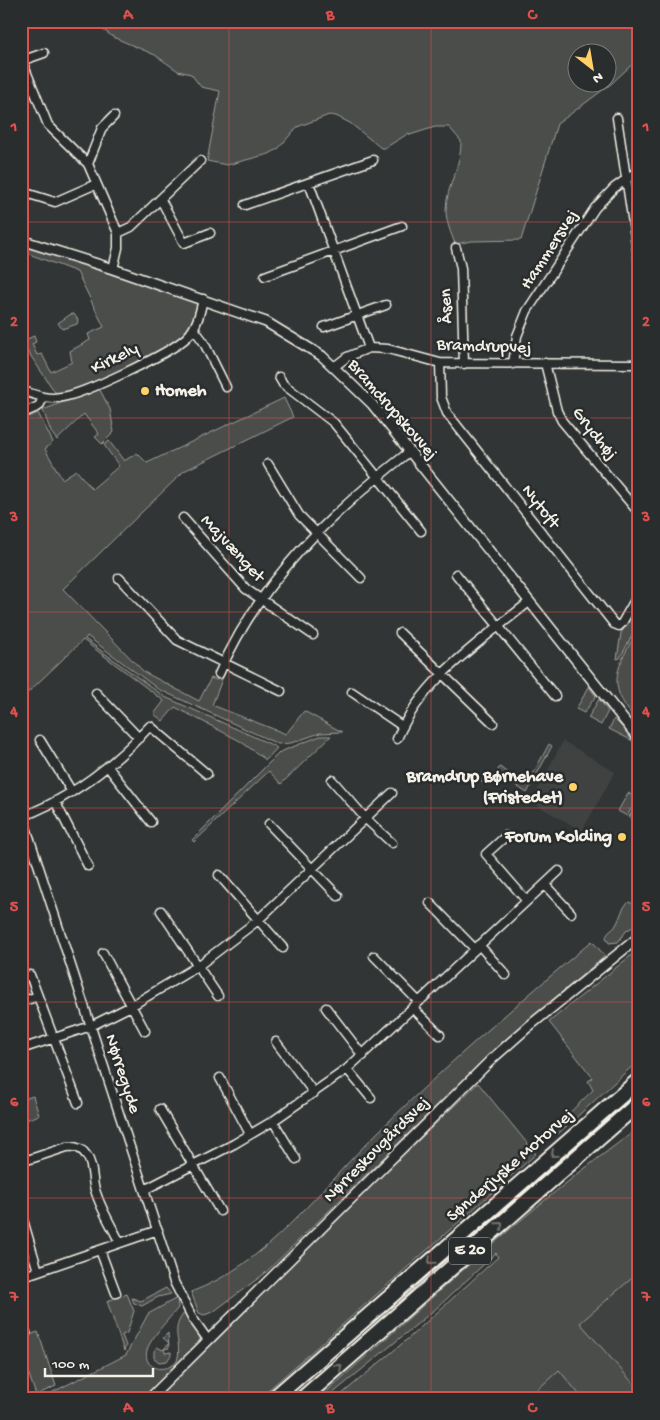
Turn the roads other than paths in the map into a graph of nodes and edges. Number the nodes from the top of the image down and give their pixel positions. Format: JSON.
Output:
{"nodes":[{"id":1,"x":44,"y":53,"type":"dead end"},
{"id":2,"x":22,"y":61,"type":"edge"},
{"id":3,"x":114,"y":116,"type":"dead end"},
{"id":4,"x":617,"y":118,"type":"dead end"},
{"id":5,"x":374,"y":160,"type":"dead end"},
{"id":6,"x":200,"y":161,"type":"dead end"},
{"id":7,"x":88,"y":164,"type":"junction"},
{"id":8,"x":639,"y":170,"type":"edge"},
{"id":9,"x":626,"y":178,"type":"junction"},
{"id":10,"x":309,"y":183,"type":"junction"},
{"id":11,"x":96,"y":184,"type":"junction"},
{"id":12,"x":29,"y":194,"type":"dead end"},
{"id":13,"x":161,"y":200,"type":"junction"},
{"id":14,"x":245,"y":205,"type":"dead end"},
{"id":15,"x":636,"y":220,"type":"edge"},
{"id":16,"x":402,"y":226,"type":"dead end"},
{"id":17,"x":118,"y":233,"type":"junction"},
{"id":18,"x":210,"y":233,"type":"dead end"},
{"id":19,"x":21,"y":240,"type":"edge"},
{"id":20,"x":456,"y":248,"type":"dead end"},
{"id":21,"x":334,"y":251,"type":"junction"},
{"id":22,"x":639,"y":263,"type":"edge"},
{"id":23,"x":113,"y":269,"type":"junction"},
{"id":24,"x":265,"y":276,"type":"dead end"},
{"id":25,"x":203,"y":299,"type":"junction"},
{"id":26,"x":386,"y":304,"type":"dead end"},
{"id":27,"x":356,"y":315,"type":"junction"},
{"id":28,"x":324,"y":327,"type":"dead end"},
{"id":29,"x":194,"y":329,"type":"junction"},
{"id":30,"x":369,"y":348,"type":"junction"},
{"id":31,"x":545,"y":363,"type":"junction"},
{"id":32,"x":440,"y":364,"type":"junction"},
{"id":33,"x":464,"y":364,"type":"junction"},
{"id":34,"x":513,"y":364,"type":"junction"},
{"id":35,"x":639,"y":364,"type":"edge"},
{"id":36,"x":334,"y":367,"type":"junction"},
{"id":37,"x":279,"y":377,"type":"dead end"},
{"id":38,"x":226,"y":387,"type":"dead end"},
{"id":39,"x":21,"y":390,"type":"edge"},
{"id":40,"x":42,"y":398,"type":"junction"},
{"id":41,"x":21,"y":414,"type":"edge"},
{"id":42,"x":409,"y":452,"type":"junction"},
{"id":43,"x":268,"y":464,"type":"dead end"},
{"id":44,"x":379,"y":476,"type":"junction"},
{"id":45,"x":639,"y":514,"type":"edge"},
{"id":46,"x":184,"y":518,"type":"dead end"},
{"id":47,"x":422,"y":531,"type":"dead end"},
{"id":48,"x":316,"y":532,"type":"junction"},
{"id":49,"x":456,"y":574,"type":"dead end"},
{"id":50,"x":119,"y":578,"type":"dead end"},
{"id":51,"x":361,"y":578,"type":"dead end"},
{"id":52,"x":639,"y":593,"type":"edge"},
{"id":53,"x":260,"y":599,"type":"junction"},
{"id":54,"x":529,"y":602,"type":"junction"},
{"id":55,"x":499,"y":626,"type":"junction"},
{"id":56,"x":400,"y":633,"type":"dead end"},
{"id":57,"x":313,"y":635,"type":"dead end"},
{"id":58,"x":224,"y":662,"type":"junction"},
{"id":59,"x":219,"y":674,"type":"dead end"},
{"id":60,"x":441,"y":675,"type":"junction"},
{"id":61,"x":281,"y":691,"type":"dead end"},
{"id":62,"x":352,"y":692,"type":"dead end"},
{"id":63,"x":96,"y":693,"type":"dead end"},
{"id":64,"x":555,"y":696,"type":"dead end"},
{"id":65,"x":493,"y":723,"type":"dead end"},
{"id":66,"x":402,"y":726,"type":"junction"},
{"id":67,"x":138,"y":738,"type":"junction"},
{"id":68,"x":397,"y":738,"type":"dead end"},
{"id":69,"x":639,"y":739,"type":"edge"},
{"id":70,"x":40,"y":740,"type":"dead end"},
{"id":71,"x":108,"y":767,"type":"junction"},
{"id":72,"x":207,"y":774,"type":"dead end"},
{"id":73,"x":332,"y":780,"type":"dead end"},
{"id":74,"x":72,"y":792,"type":"junction"},
{"id":75,"x":392,"y":793,"type":"dead end"},
{"id":76,"x":55,"y":801,"type":"junction"},
{"id":77,"x":22,"y":815,"type":"edge"},
{"id":78,"x":366,"y":819,"type":"junction"},
{"id":79,"x":151,"y":822,"type":"dead end"},
{"id":80,"x":270,"y":824,"type":"dead end"},
{"id":81,"x":506,"y":836,"type":"dead end"},
{"id":82,"x":392,"y":843,"type":"dead end"},
{"id":83,"x":88,"y":866,"type":"dead end"},
{"id":84,"x":313,"y":870,"type":"junction"},
{"id":85,"x":559,"y":871,"type":"dead end"},
{"id":86,"x":219,"y":875,"type":"dead end"},
{"id":87,"x":544,"y":885,"type":"junction"},
{"id":88,"x":338,"y":896,"type":"dead end"},
{"id":89,"x":527,"y":901,"type":"junction"},
{"id":90,"x":430,"y":903,"type":"dead end"},
{"id":91,"x":161,"y":911,"type":"dead end"},
{"id":92,"x":571,"y":913,"type":"dead end"},
{"id":93,"x":257,"y":921,"type":"junction"},
{"id":94,"x":639,"y":937,"type":"edge"},
{"id":95,"x":477,"y":947,"type":"junction"},
{"id":96,"x":283,"y":948,"type":"dead end"},
{"id":97,"x":103,"y":953,"type":"dead end"},
{"id":98,"x":374,"y":956,"type":"dead end"},
{"id":99,"x":198,"y":966,"type":"junction"},
{"id":100,"x":506,"y":975,"type":"dead end"},
{"id":101,"x":21,"y":978,"type":"edge"},
{"id":102,"x":38,"y":996,"type":"junction"},
{"id":103,"x":218,"y":996,"type":"dead end"},
{"id":104,"x":21,"y":1002,"type":"edge"},
{"id":105,"x":419,"y":1002,"type":"junction"},
{"id":106,"x":131,"y":1006,"type":"junction"},
{"id":107,"x":326,"y":1008,"type":"dead end"},
{"id":108,"x":414,"y":1008,"type":"junction"},
{"id":109,"x":91,"y":1026,"type":"junction"},
{"id":110,"x":145,"y":1031,"type":"dead end"},
{"id":111,"x":440,"y":1035,"type":"dead end"},
{"id":112,"x":54,"y":1037,"type":"junction"},
{"id":113,"x":276,"y":1042,"type":"dead end"},
{"id":114,"x":21,"y":1049,"type":"edge"},
{"id":115,"x":363,"y":1056,"type":"junction"},
{"id":116,"x":347,"y":1069,"type":"junction"},
{"id":117,"x":639,"y":1070,"type":"edge"},
{"id":118,"x":220,"y":1078,"type":"dead end"},
{"id":119,"x":639,"y":1080,"type":"edge"},
{"id":120,"x":314,"y":1093,"type":"junction"},
{"id":121,"x":371,"y":1098,"type":"dead end"},
{"id":122,"x":639,"y":1102,"type":"edge"},
{"id":123,"x":78,"y":1103,"type":"dead end"},
{"id":124,"x":160,"y":1110,"type":"dead end"},
{"id":125,"x":273,"y":1121,"type":"junction"},
{"id":126,"x":591,"y":1122,"type":"junction"},
{"id":127,"x":250,"y":1134,"type":"junction"},
{"id":128,"x":296,"y":1159,"type":"dead end"},
{"id":129,"x":21,"y":1162,"type":"edge"},
{"id":130,"x":194,"y":1166,"type":"junction"},
{"id":131,"x":146,"y":1189,"type":"junction"},
{"id":132,"x":220,"y":1211,"type":"dead end"},
{"id":133,"x":21,"y":1213,"type":"edge"},
{"id":134,"x":158,"y":1230,"type":"junction"},
{"id":135,"x":120,"y":1243,"type":"junction"},
{"id":136,"x":100,"y":1250,"type":"junction"},
{"id":137,"x":38,"y":1271,"type":"junction"},
{"id":138,"x":21,"y":1277,"type":"edge"},
{"id":139,"x":116,"y":1293,"type":"dead end"},
{"id":140,"x":21,"y":1318,"type":"edge"},
{"id":141,"x":26,"y":1333,"type":"dead end"},
{"id":142,"x":208,"y":1340,"type":"junction"},
{"id":143,"x":149,"y":1399,"type":"edge"},
{"id":144,"x":273,"y":1399,"type":"edge"},
{"id":145,"x":302,"y":1399,"type":"edge"}],
"edges":[{"from":1,"to":2,"type":"street"},
{"from":2,"to":7,"type":"street"},
{"from":3,"to":7,"type":"street"},
{"from":4,"to":9,"type":"street"},
{"from":5,"to":10,"type":"street"},
{"from":6,"to":13,"type":"street"},
{"from":7,"to":11,"type":"street"},
{"from":8,"to":9,"type":"street","name":"Hammersvej"},
{"from":9,"to":15,"type":"street"},
{"from":9,"to":34,"type":"street","name":"Hammersvej"},
{"from":10,"to":14,"type":"street"},
{"from":10,"to":21,"type":"street"},
{"from":11,"to":12,"type":"street"},
{"from":11,"to":17,"type":"street"},
{"from":13,"to":17,"type":"street"},
{"from":13,"to":18,"type":"street"},
{"from":15,"to":22,"type":"street"},
{"from":16,"to":21,"type":"street"},
{"from":17,"to":23,"type":"street"},
{"from":19,"to":23,"type":"street","name":"Bramdrupskovvej"},
{"from":20,"to":33,"type":"street","name":"Åsen"},
{"from":21,"to":24,"type":"street"},
{"from":21,"to":27,"type":"street"},
{"from":23,"to":25,"type":"street","name":"Bramdrupskovvej"},
{"from":25,"to":29,"type":"street"},
{"from":25,"to":36,"type":"street","name":"Bramdrupskovvej"},
{"from":26,"to":27,"type":"street"},
{"from":27,"to":28,"type":"street"},
{"from":27,"to":30,"type":"street"},
{"from":29,"to":38,"type":"street"},
{"from":29,"to":40,"type":"street","name":"Kirkely"},
{"from":30,"to":32,"type":"street","name":"Bramdrupvej"},
{"from":30,"to":36,"type":"street","name":"Bramdrupvej"},
{"from":31,"to":34,"type":"street","name":"Bramdrupvej"},
{"from":31,"to":35,"type":"street","name":"Bramdrupvej"},
{"from":31,"to":45,"type":"street","name":"Grydhøj"},
{"from":32,"to":33,"type":"street","name":"Bramdrupvej"},
{"from":32,"to":52,"type":"street","name":"Nytoft"},
{"from":33,"to":34,"type":"street","name":"Bramdrupvej"},
{"from":36,"to":42,"type":"street","name":"Bramdrupskovvej"},
{"from":37,"to":44,"type":"street"},
{"from":39,"to":40,"type":"street","name":"Kirkely"},
{"from":40,"to":41,"type":"street"},
{"from":42,"to":44,"type":"street","name":"Majvænget"},
{"from":42,"to":54,"type":"street","name":"Bramdrupskovvej"},
{"from":43,"to":48,"type":"street"},
{"from":44,"to":47,"type":"street"},
{"from":44,"to":48,"type":"street","name":"Majvænget"},
{"from":46,"to":53,"type":"street","name":"Majvænget"},
{"from":48,"to":51,"type":"street"},
{"from":48,"to":53,"type":"street","name":"Majvænget"},
{"from":49,"to":55,"type":"street"},
{"from":50,"to":58,"type":"street"},
{"from":53,"to":57,"type":"street","name":"Majvænget"},
{"from":53,"to":58,"type":"street","name":"Majvænget"},
{"from":54,"to":55,"type":"street"},
{"from":54,"to":69,"type":"street","name":"Bramdrupskovvej"},
{"from":55,"to":60,"type":"street"},
{"from":55,"to":64,"type":"street"},
{"from":56,"to":60,"type":"street"},
{"from":58,"to":59,"type":"street","name":"Majvænget"},
{"from":58,"to":61,"type":"street"},
{"from":60,"to":65,"type":"street"},
{"from":60,"to":66,"type":"street"},
{"from":62,"to":66,"type":"street"},
{"from":63,"to":67,"type":"street"},
{"from":66,"to":68,"type":"street"},
{"from":67,"to":71,"type":"street"},
{"from":67,"to":72,"type":"street"},
{"from":70,"to":74,"type":"street"},
{"from":71,"to":74,"type":"street"},
{"from":71,"to":79,"type":"street"},
{"from":73,"to":78,"type":"street"},
{"from":74,"to":76,"type":"street"},
{"from":75,"to":78,"type":"street"},
{"from":76,"to":77,"type":"street"},
{"from":76,"to":83,"type":"street"},
{"from":77,"to":109,"type":"street","name":"Nørregyde"},
{"from":78,"to":82,"type":"street"},
{"from":78,"to":84,"type":"street"},
{"from":80,"to":84,"type":"street"},
{"from":81,"to":89,"type":"street"},
{"from":84,"to":88,"type":"street"},
{"from":84,"to":93,"type":"street"},
{"from":85,"to":87,"type":"street"},
{"from":86,"to":93,"type":"street"},
{"from":87,"to":89,"type":"street"},
{"from":87,"to":92,"type":"street"},
{"from":89,"to":95,"type":"street"},
{"from":90,"to":95,"type":"street"},
{"from":91,"to":99,"type":"street"},
{"from":93,"to":96,"type":"street"},
{"from":93,"to":99,"type":"street"},
{"from":94,"to":142,"type":"street","name":"Nørreskovgårdsvej"},
{"from":95,"to":100,"type":"street"},
{"from":95,"to":105,"type":"street"},
{"from":97,"to":106,"type":"street"},
{"from":98,"to":105,"type":"street"},
{"from":99,"to":103,"type":"street"},
{"from":99,"to":106,"type":"street"},
{"from":101,"to":102,"type":"street"},
{"from":102,"to":104,"type":"street"},
{"from":102,"to":112,"type":"street"},
{"from":105,"to":108,"type":"street"},
{"from":106,"to":109,"type":"street"},
{"from":106,"to":110,"type":"street"},
{"from":107,"to":115,"type":"street"},
{"from":108,"to":111,"type":"street"},
{"from":108,"to":115,"type":"street"},
{"from":109,"to":112,"type":"street"},
{"from":109,"to":131,"type":"street","name":"Nørregyde"},
{"from":112,"to":114,"type":"street"},
{"from":112,"to":123,"type":"street"},
{"from":113,"to":120,"type":"street"},
{"from":115,"to":116,"type":"street"},
{"from":116,"to":120,"type":"street"},
{"from":116,"to":121,"type":"street"},
{"from":117,"to":126,"type":"highway"},
{"from":118,"to":127,"type":"street"},
{"from":119,"to":126,"type":"highway","name":"Sønderjyske Motorvej","number":"E 20"},
{"from":120,"to":125,"type":"street"},
{"from":145,"to":122,"type":"highway","name":"Sønderjyske Motorvej","number":"E 20","one_way":true},
{"from":124,"to":130,"type":"street"},
{"from":125,"to":127,"type":"street"},
{"from":125,"to":128,"type":"street"},
{"from":126,"to":144,"type":"highway","name":"Sønderjyske Motorvej","number":"E 20","one_way":true},
{"from":127,"to":130,"type":"street"},
{"from":129,"to":135,"type":"street"},
{"from":130,"to":131,"type":"street"},
{"from":130,"to":132,"type":"street"},
{"from":131,"to":134,"type":"street","name":"Nørregyde"},
{"from":133,"to":137,"type":"street"},
{"from":134,"to":135,"type":"street"},
{"from":134,"to":142,"type":"street","name":"Nørregyde"},
{"from":135,"to":136,"type":"street"},
{"from":136,"to":137,"type":"street"},
{"from":136,"to":139,"type":"street"},
{"from":137,"to":138,"type":"street"},
{"from":140,"to":141,"type":"street"},
{"from":142,"to":143,"type":"street","name":"Nørreskovgårdsvej"}]}
